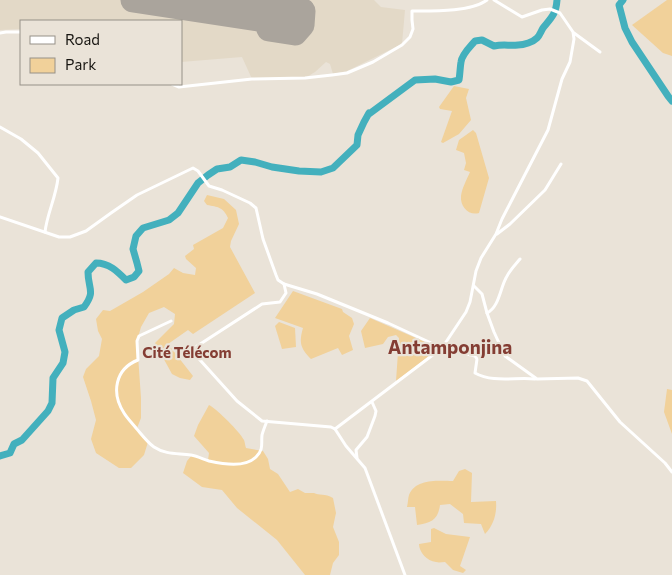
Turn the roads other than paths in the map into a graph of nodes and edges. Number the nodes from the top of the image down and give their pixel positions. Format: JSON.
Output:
{"nodes":[{"id":1,"x":487,"y":0,"type":"edge"},
{"id":2,"x":494,"y":0,"type":"edge"},
{"id":3,"x":20,"y":32,"type":"edge"},
{"id":4,"x":573,"y":32,"type":"junction"},
{"id":5,"x":0,"y":33,"type":"edge"},
{"id":6,"x":600,"y":52,"type":"dead end"},
{"id":7,"x":174,"y":85,"type":"edge"},
{"id":8,"x":0,"y":127,"type":"edge"},
{"id":9,"x":561,"y":164,"type":"dead end"},
{"id":10,"x":0,"y":217,"type":"edge"},
{"id":11,"x":502,"y":219,"type":"junction"},
{"id":12,"x":510,"y":224,"type":"junction"},
{"id":13,"x":45,"y":232,"type":"junction"},
{"id":14,"x":496,"y":234,"type":"junction"},
{"id":15,"x":520,"y":259,"type":"dead end"},
{"id":16,"x":284,"y":284,"type":"junction"},
{"id":17,"x":474,"y":285,"type":"junction"},
{"id":18,"x":487,"y":313,"type":"junction"},
{"id":19,"x":171,"y":321,"type":"dead end"},
{"id":20,"x":442,"y":348,"type":"junction"},
{"id":21,"x":537,"y":379,"type":"junction"},
{"id":22,"x":372,"y":402,"type":"junction"},
{"id":23,"x":267,"y":421,"type":"junction"},
{"id":24,"x":335,"y":429,"type":"junction"},
{"id":25,"x":357,"y":459,"type":"junction"},
{"id":26,"x":672,"y":472,"type":"edge"},
{"id":27,"x":405,"y":575,"type":"edge"}],
"edges":[{"from":1,"to":7,"type":"street"},
{"from":2,"to":4,"type":"street"},
{"from":3,"to":5,"type":"street"},
{"from":4,"to":6,"type":"street"},
{"from":4,"to":11,"type":"street"},
{"from":8,"to":13,"type":"street"},
{"from":9,"to":12,"type":"street"},
{"from":10,"to":13,"type":"street"},
{"from":11,"to":12,"type":"street"},
{"from":11,"to":14,"type":"street"},
{"from":12,"to":14,"type":"street"},
{"from":13,"to":16,"type":"street"},
{"from":14,"to":17,"type":"street"},
{"from":15,"to":18,"type":"street"},
{"from":16,"to":20,"type":"street"},
{"from":16,"to":23,"type":"street"},
{"from":17,"to":18,"type":"street"},
{"from":17,"to":20,"type":"street"},
{"from":18,"to":21,"type":"street"},
{"from":19,"to":23,"type":"street"},
{"from":20,"to":21,"type":"street"},
{"from":20,"to":22,"type":"street"},
{"from":21,"to":26,"type":"street"},
{"from":22,"to":24,"type":"street"},
{"from":22,"to":25,"type":"street"},
{"from":23,"to":24,"type":"street"},
{"from":24,"to":25,"type":"street"},
{"from":25,"to":27,"type":"street"}]}
